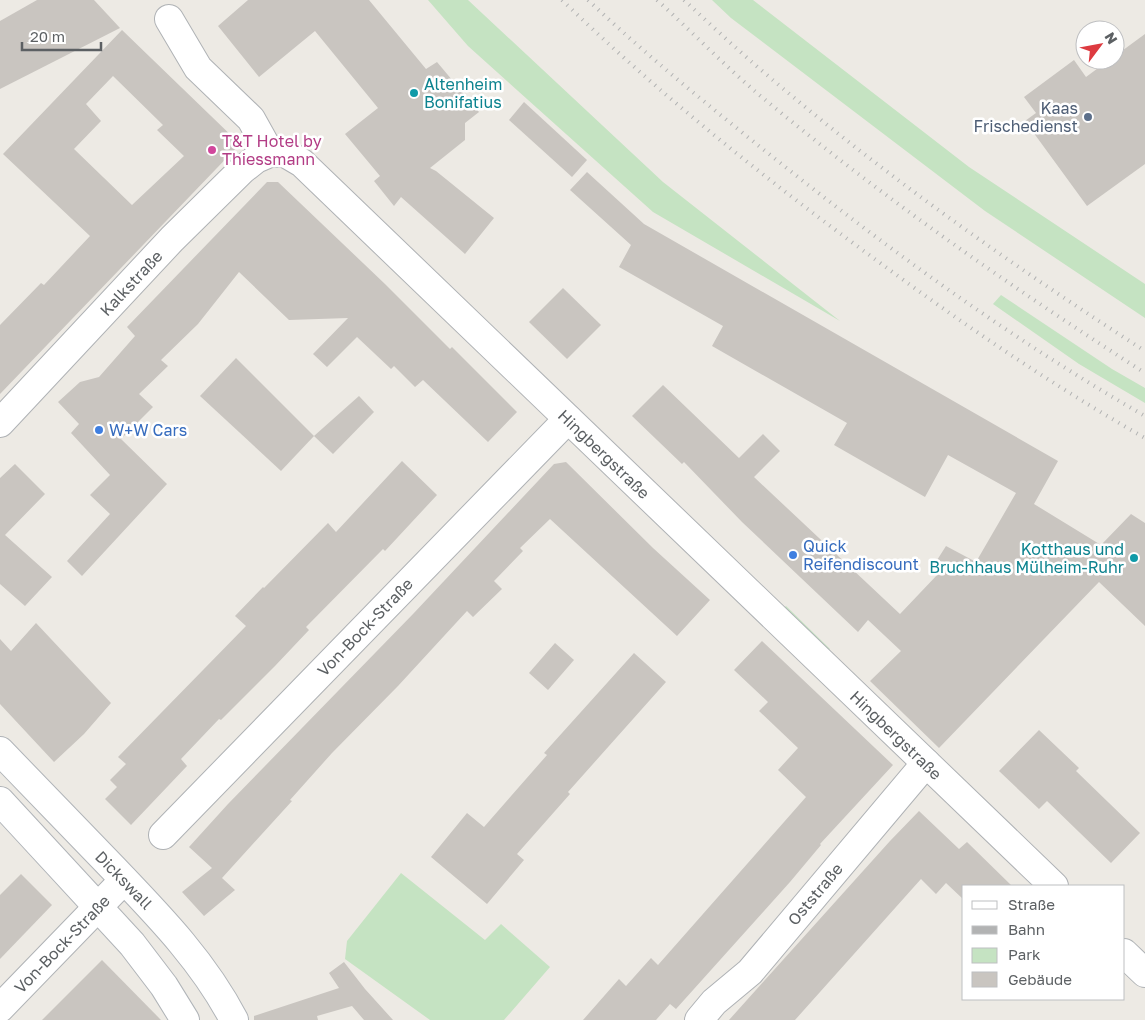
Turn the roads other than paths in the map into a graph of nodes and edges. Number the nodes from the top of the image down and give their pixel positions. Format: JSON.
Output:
{"nodes":[{"id":1,"x":168,"y":19,"type":"dead end"},
{"id":2,"x":270,"y":153,"type":"junction"},
{"id":3,"x":568,"y":419,"type":"junction"},
{"id":4,"x":0,"y":423,"type":"edge"},
{"id":5,"x":0,"y":751,"type":"edge"},
{"id":6,"x":926,"y":763,"type":"junction"},
{"id":7,"x":0,"y":801,"type":"edge"},
{"id":8,"x":163,"y":836,"type":"dead end"},
{"id":9,"x":124,"y":880,"type":"junction"},
{"id":10,"x":1053,"y":885,"type":"edge"},
{"id":11,"x":98,"y":907,"type":"junction"},
{"id":12,"x":1125,"y":954,"type":"edge"},
{"id":13,"x":1145,"y":973,"type":"edge"},
{"id":14,"x":0,"y":1008,"type":"edge"},
{"id":15,"x":185,"y":1020,"type":"edge"},
{"id":16,"x":234,"y":1020,"type":"edge"},
{"id":17,"x":699,"y":1020,"type":"edge"}],
"edges":[{"from":1,"to":2,"type":"street"},
{"from":2,"to":3,"type":"street","name":"Hingbergstraße"},
{"from":2,"to":4,"type":"street","name":"Kalkstraße"},
{"from":3,"to":6,"type":"street","name":"Hingbergstraße"},
{"from":3,"to":8,"type":"street","name":"Von-Bock-Straße"},
{"from":5,"to":9,"type":"street","name":"Dickswall"},
{"from":6,"to":10,"type":"street","name":"Hingbergstraße"},
{"from":6,"to":17,"type":"street","name":"Oststraße"},
{"from":7,"to":11,"type":"street"},
{"from":9,"to":11,"type":"street","name":"Von-Bock-Straße"},
{"from":9,"to":16,"type":"street","name":"Dickswall"},
{"from":11,"to":14,"type":"street","name":"Von-Bock-Straße"},
{"from":11,"to":15,"type":"street"},
{"from":12,"to":13,"type":"street"}]}
